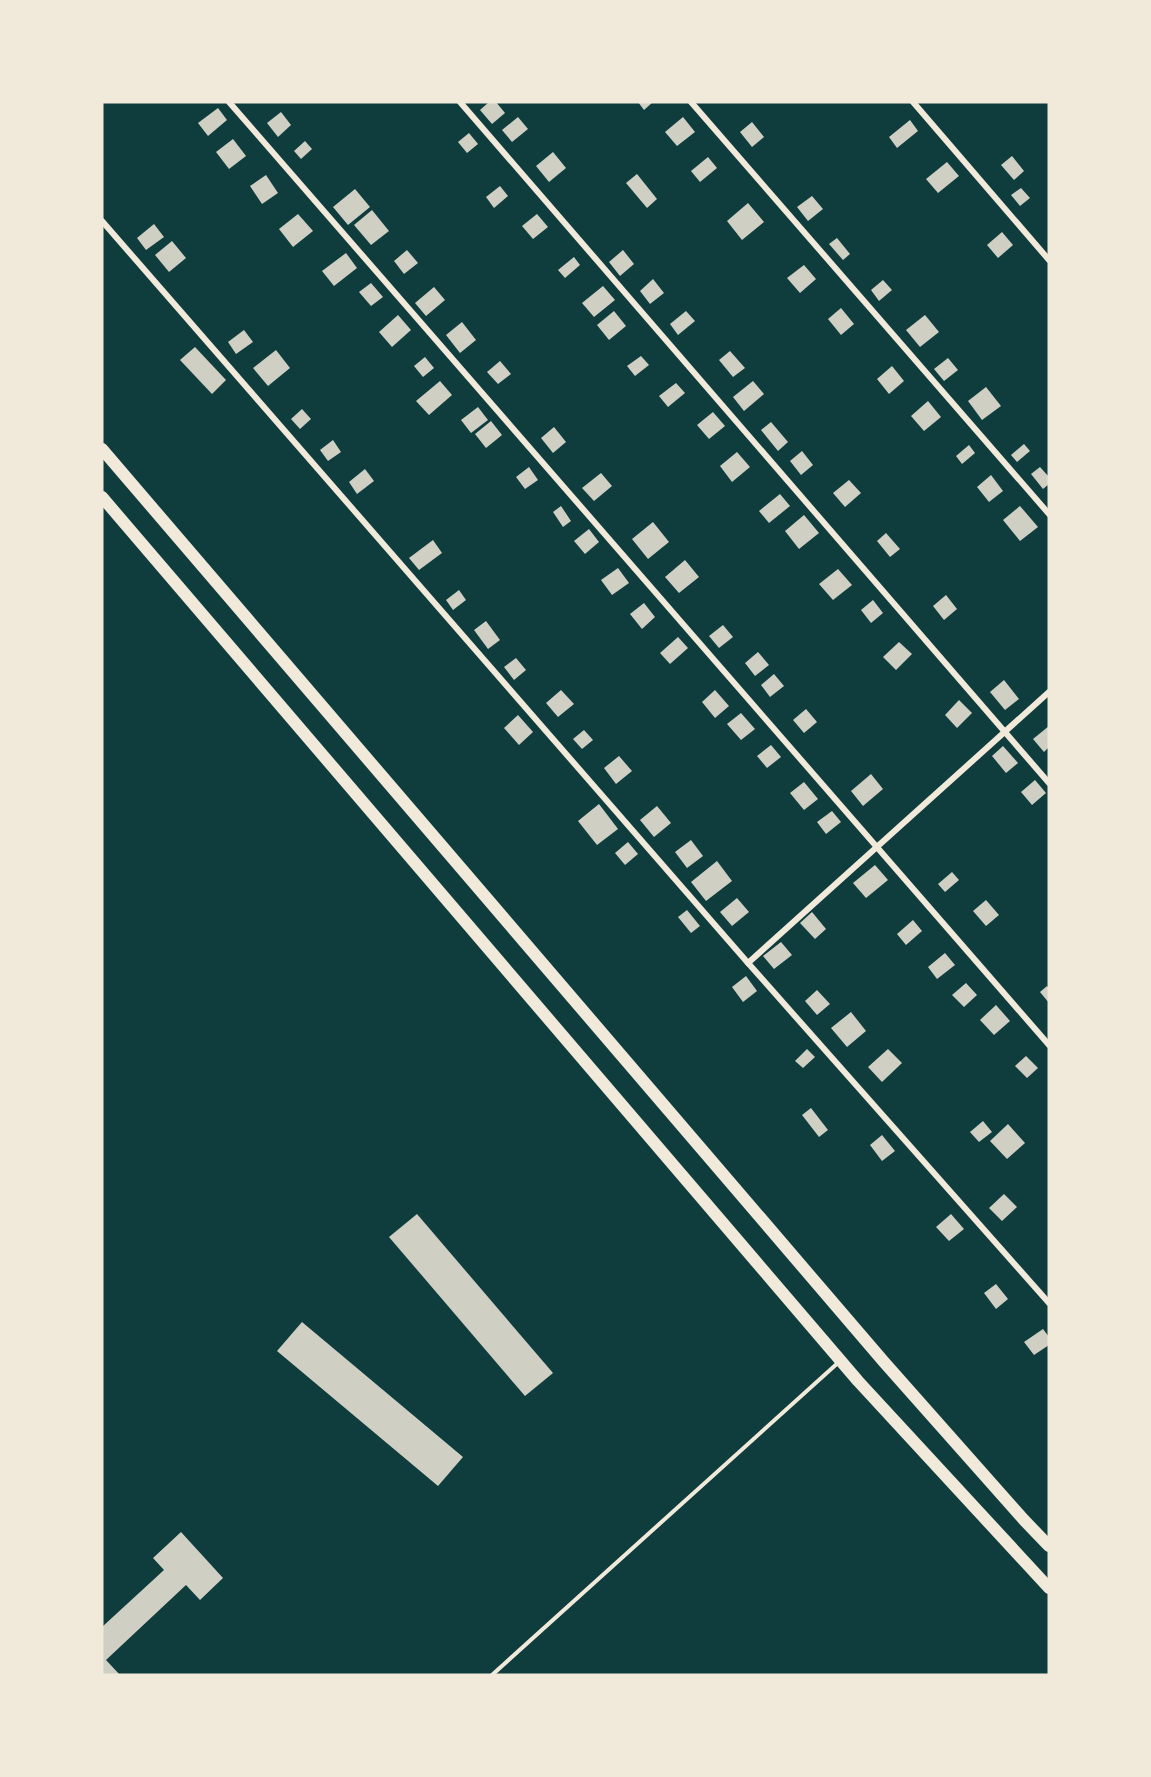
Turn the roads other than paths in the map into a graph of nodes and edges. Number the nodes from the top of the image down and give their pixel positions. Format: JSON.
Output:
{"nodes":[{"id":1,"x":229,"y":102,"type":"edge"},
{"id":2,"x":460,"y":102,"type":"edge"},
{"id":3,"x":691,"y":102,"type":"edge"},
{"id":4,"x":913,"y":102,"type":"edge"},
{"id":5,"x":102,"y":221,"type":"edge"},
{"id":6,"x":1049,"y":260,"type":"edge"},
{"id":7,"x":102,"y":449,"type":"edge"},
{"id":8,"x":102,"y":497,"type":"edge"},
{"id":9,"x":1049,"y":514,"type":"edge"},
{"id":10,"x":1049,"y":692,"type":"edge"},
{"id":11,"x":1004,"y":732,"type":"junction"},
{"id":12,"x":1049,"y":783,"type":"edge"},
{"id":13,"x":876,"y":848,"type":"junction"},
{"id":14,"x":748,"y":963,"type":"junction"},
{"id":15,"x":1049,"y":1045,"type":"edge"},
{"id":16,"x":1049,"y":1303,"type":"edge"},
{"id":17,"x":840,"y":1360,"type":"junction"},
{"id":18,"x":1049,"y":1545,"type":"edge"},
{"id":19,"x":1049,"y":1588,"type":"edge"},
{"id":20,"x":492,"y":1675,"type":"edge"}],
"edges":[{"from":1,"to":13,"type":"street"},
{"from":2,"to":11,"type":"street"},
{"from":3,"to":9,"type":"street"},
{"from":4,"to":6,"type":"street"},
{"from":5,"to":14,"type":"street"},
{"from":7,"to":18,"type":"main road"},
{"from":8,"to":17,"type":"main road"},
{"from":10,"to":11,"type":"street"},
{"from":11,"to":12,"type":"street"},
{"from":11,"to":13,"type":"street"},
{"from":13,"to":14,"type":"street"},
{"from":13,"to":15,"type":"street"},
{"from":14,"to":16,"type":"street"},
{"from":17,"to":19,"type":"main road"},
{"from":17,"to":20,"type":"lane"}]}
